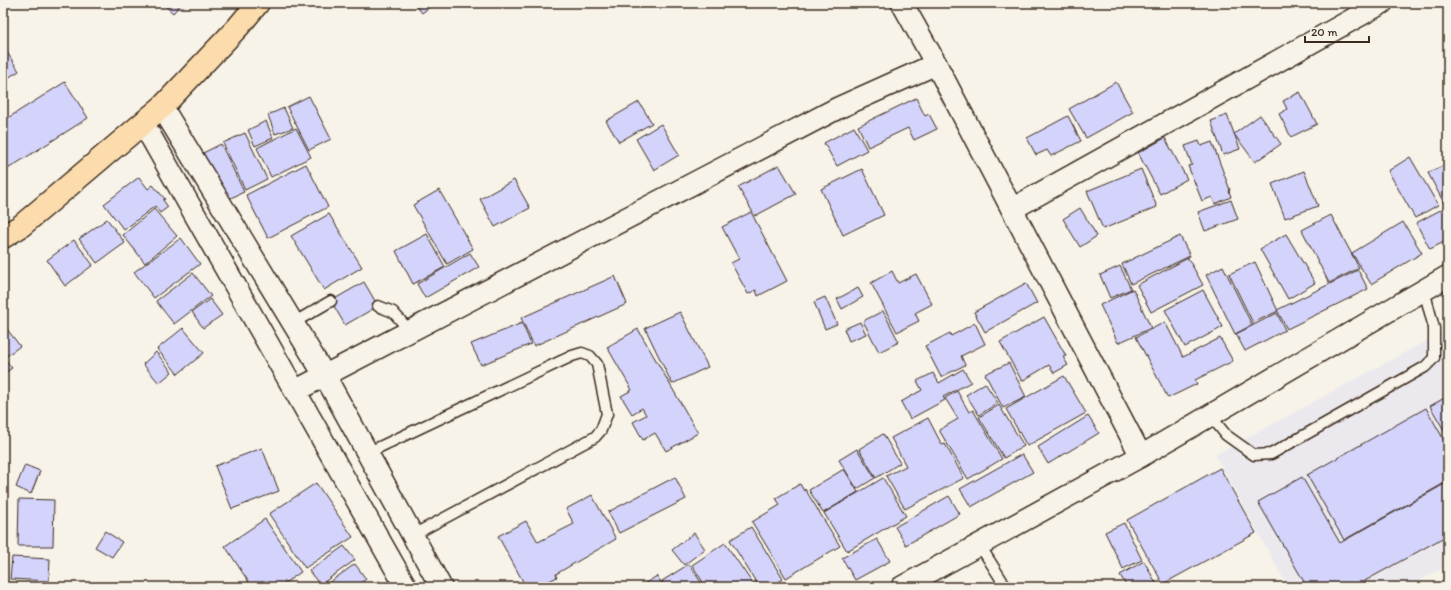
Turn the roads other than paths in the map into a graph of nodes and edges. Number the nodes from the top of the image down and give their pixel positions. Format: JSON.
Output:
{"nodes":[{"id":1,"x":258,"y":3,"type":"edge"},
{"id":2,"x":1382,"y":3,"type":"edge"},
{"id":3,"x":910,"y":6,"type":"edge"},
{"id":4,"x":936,"y":64,"type":"junction"},
{"id":5,"x":162,"y":106,"type":"junction"},
{"id":6,"x":143,"y":123,"type":"junction"},
{"id":7,"x":1012,"y":209,"type":"junction"},
{"id":8,"x":3,"y":237,"type":"edge"},
{"id":9,"x":1448,"y":276,"type":"edge"},
{"id":10,"x":1424,"y":290,"type":"junction"},
{"id":11,"x":331,"y":301,"type":"dead end"},
{"id":12,"x":378,"y":306,"type":"dead end"},
{"id":13,"x":293,"y":323,"type":"junction"},
{"id":14,"x":410,"y":331,"type":"junction"},
{"id":15,"x":324,"y":376,"type":"junction"},
{"id":16,"x":295,"y":391,"type":"junction"},
{"id":17,"x":1210,"y":415,"type":"junction"},
{"id":18,"x":367,"y":453,"type":"junction"},
{"id":19,"x":1141,"y":456,"type":"junction"},
{"id":20,"x":413,"y":535,"type":"junction"},
{"id":21,"x":979,"y":544,"type":"junction"},
{"id":22,"x":406,"y":587,"type":"edge"},
{"id":23,"x":441,"y":587,"type":"edge"},
{"id":24,"x":902,"y":587,"type":"edge"},
{"id":25,"x":1006,"y":587,"type":"edge"}],
"edges":[{"from":1,"to":5,"type":"highway"},
{"from":2,"to":7,"type":"street"},
{"from":3,"to":4,"type":"street"},
{"from":4,"to":7,"type":"street"},
{"from":4,"to":14,"type":"street"},
{"from":5,"to":6,"type":"highway"},
{"from":5,"to":13,"type":"street"},
{"from":6,"to":8,"type":"highway"},
{"from":6,"to":16,"type":"street"},
{"from":7,"to":19,"type":"street"},
{"from":9,"to":10,"type":"street"},
{"from":10,"to":17,"type":"street"},
{"from":10,"to":17,"type":"lane"},
{"from":11,"to":13,"type":"lane"},
{"from":12,"to":14,"type":"lane"},
{"from":13,"to":15,"type":"street"},
{"from":14,"to":15,"type":"street"},
{"from":15,"to":16,"type":"street"},
{"from":15,"to":18,"type":"street"},
{"from":16,"to":22,"type":"street"},
{"from":17,"to":19,"type":"street"},
{"from":18,"to":20,"type":"street"},
{"from":18,"to":20,"type":"lane"},
{"from":19,"to":21,"type":"street"},
{"from":20,"to":23,"type":"street"},
{"from":21,"to":24,"type":"street"},
{"from":21,"to":25,"type":"lane"}]}
